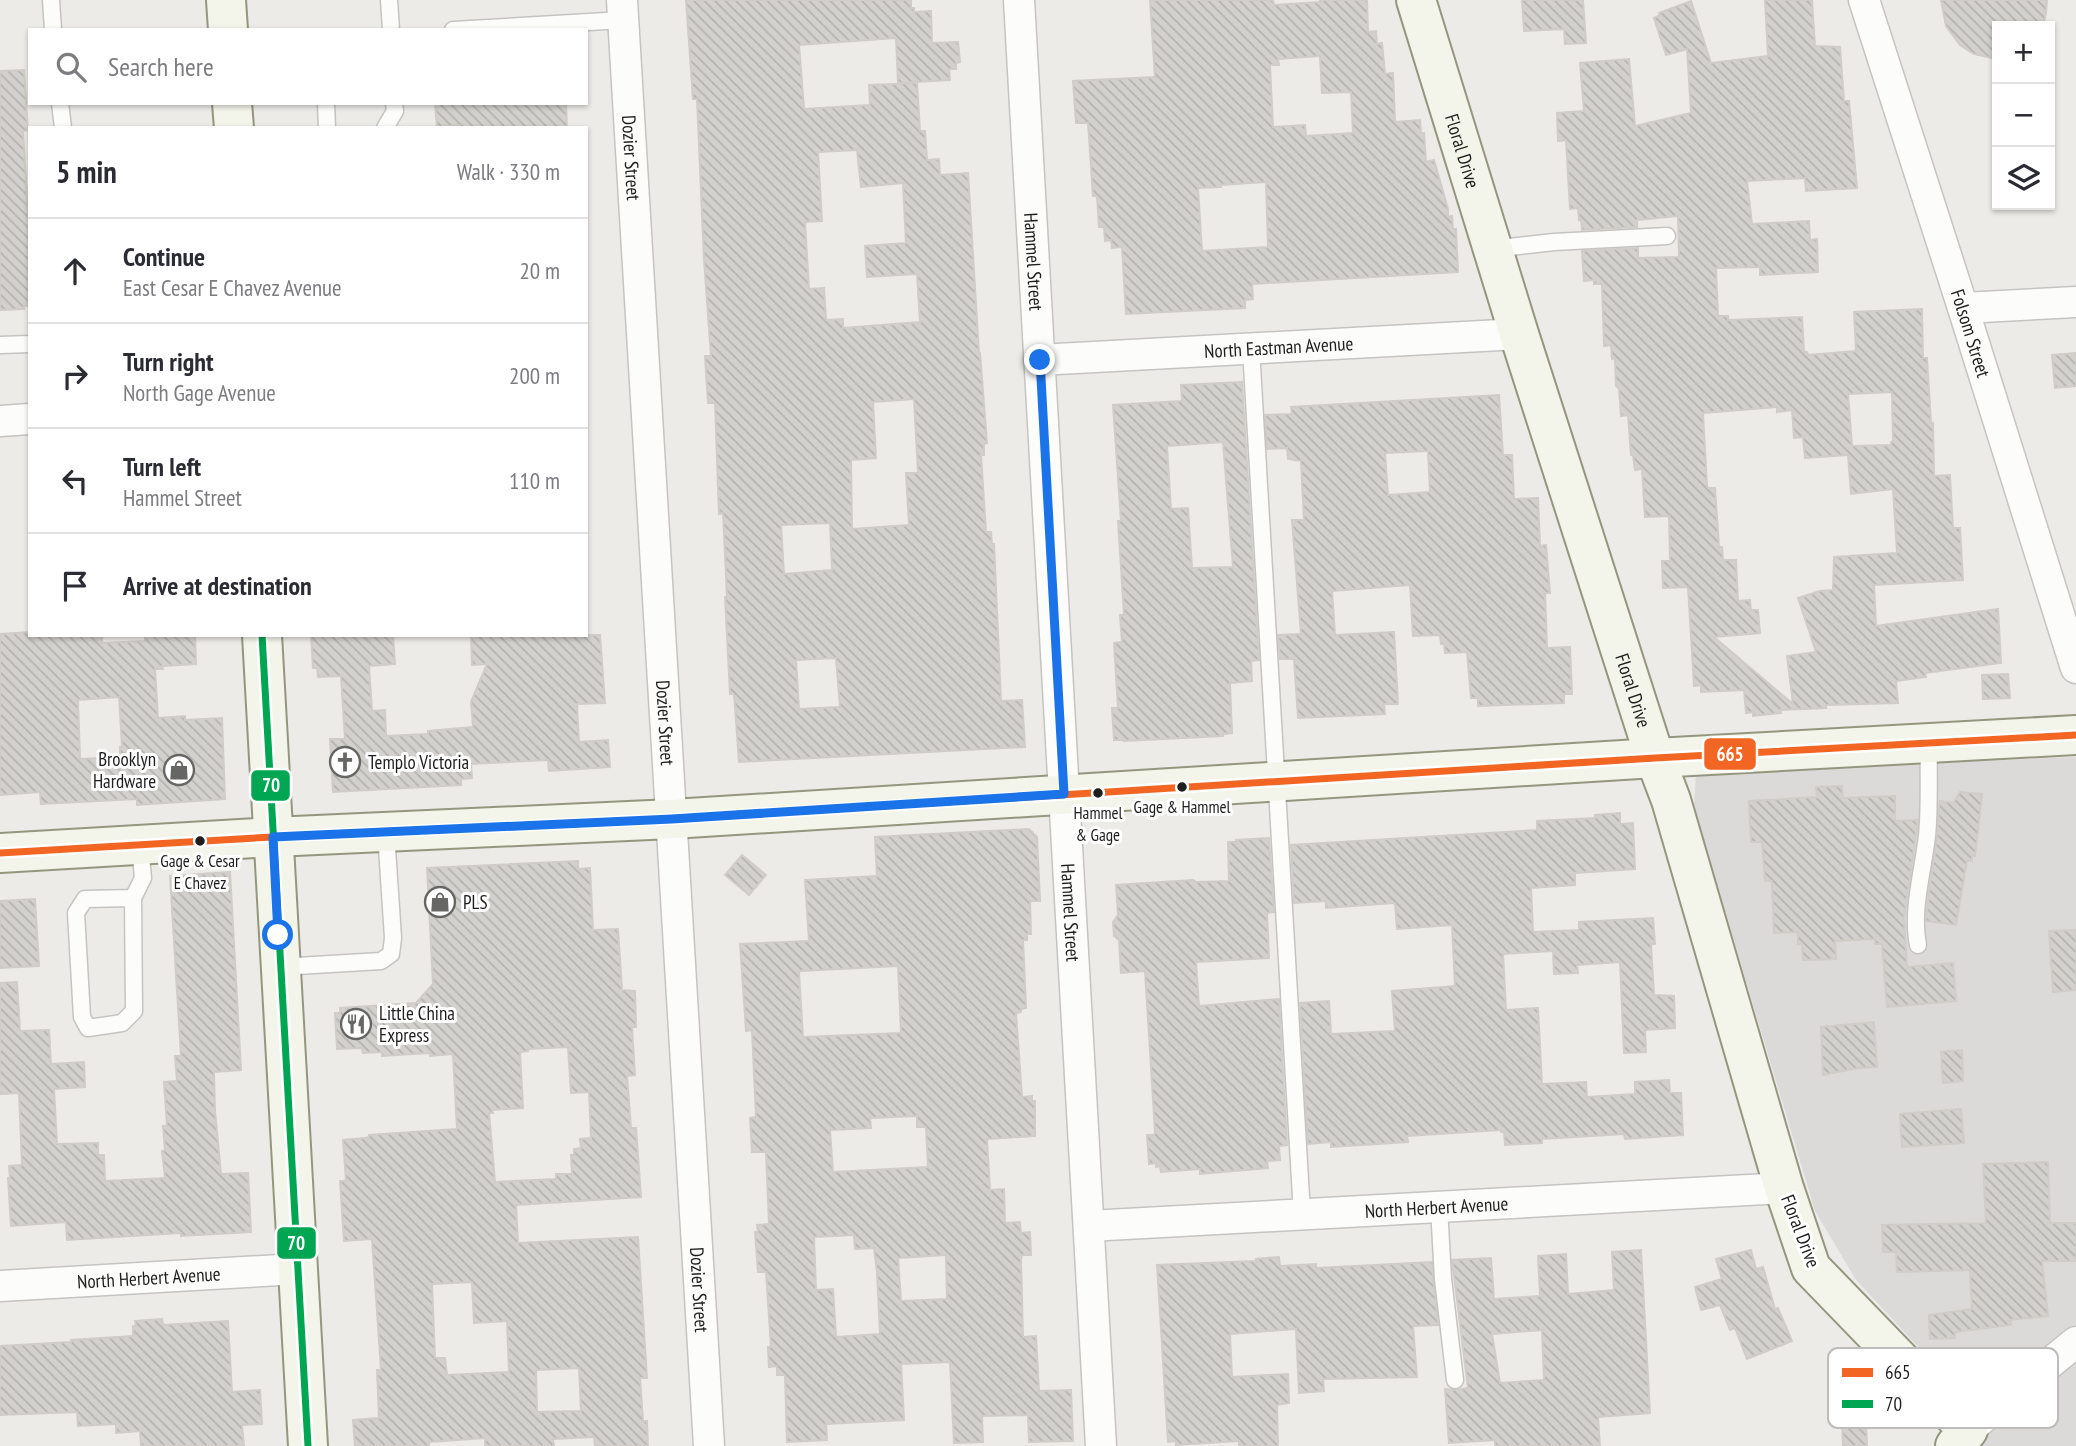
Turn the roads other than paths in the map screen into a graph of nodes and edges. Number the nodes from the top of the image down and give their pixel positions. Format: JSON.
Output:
{"nodes":[{"id":1,"x":51,"y":0,"type":"edge"},
{"id":2,"x":226,"y":0,"type":"edge"},
{"id":3,"x":389,"y":0,"type":"edge"},
{"id":4,"x":1019,"y":0,"type":"edge"},
{"id":5,"x":1416,"y":0,"type":"edge"},
{"id":6,"x":1864,"y":0,"type":"edge"},
{"id":7,"x":623,"y":10,"type":"edge"},
{"id":8,"x":52,"y":28,"type":"edge"},
{"id":9,"x":228,"y":28,"type":"edge"},
{"id":10,"x":391,"y":28,"type":"edge"},
{"id":11,"x":470,"y":28,"type":"edge"},
{"id":12,"x":60,"y":105,"type":"edge"},
{"id":13,"x":232,"y":105,"type":"edge"},
{"id":14,"x":326,"y":105,"type":"edge"},
{"id":15,"x":394,"y":105,"type":"edge"},
{"id":16,"x":63,"y":126,"type":"edge"},
{"id":17,"x":234,"y":126,"type":"edge"},
{"id":18,"x":327,"y":126,"type":"edge"},
{"id":19,"x":386,"y":126,"type":"edge"},
{"id":20,"x":1667,"y":236,"type":"dead end"},
{"id":21,"x":1492,"y":249,"type":"junction"},
{"id":22,"x":2076,"y":302,"type":"edge"},
{"id":23,"x":1964,"y":308,"type":"junction"},
{"id":24,"x":1518,"y":334,"type":"junction"},
{"id":25,"x":28,"y":344,"type":"edge"},
{"id":26,"x":0,"y":345,"type":"edge"},
{"id":27,"x":1251,"y":349,"type":"junction"},
{"id":28,"x":1040,"y":360,"type":"junction"},
{"id":29,"x":28,"y":419,"type":"edge"},
{"id":30,"x":0,"y":421,"type":"edge"},
{"id":31,"x":262,"y":637,"type":"edge"},
{"id":32,"x":2076,"y":668,"type":"edge"},
{"id":33,"x":2076,"y":735,"type":"edge"},
{"id":34,"x":1929,"y":743,"type":"junction"},
{"id":35,"x":1654,"y":758,"type":"junction"},
{"id":36,"x":1276,"y":781,"type":"junction"},
{"id":37,"x":1064,"y":794,"type":"junction"},
{"id":38,"x":672,"y":819,"type":"junction"},
{"id":39,"x":386,"y":833,"type":"junction"},
{"id":40,"x":273,"y":837,"type":"junction"},
{"id":41,"x":140,"y":845,"type":"junction"},
{"id":42,"x":0,"y":853,"type":"edge"},
{"id":43,"x":133,"y":898,"type":"junction"},
{"id":44,"x":1918,"y":945,"type":"dead end"},
{"id":45,"x":280,"y":967,"type":"junction"},
{"id":46,"x":1784,"y":1188,"type":"junction"},
{"id":47,"x":1439,"y":1207,"type":"junction"},
{"id":48,"x":1302,"y":1214,"type":"junction"},
{"id":49,"x":1089,"y":1226,"type":"junction"},
{"id":50,"x":298,"y":1269,"type":"junction"},
{"id":51,"x":0,"y":1286,"type":"edge"},
{"id":52,"x":2076,"y":1342,"type":"edge"},
{"id":53,"x":1882,"y":1348,"type":"edge"},
{"id":54,"x":2058,"y":1357,"type":"edge"},
{"id":55,"x":1455,"y":1380,"type":"dead end"},
{"id":56,"x":308,"y":1446,"type":"edge"},
{"id":57,"x":709,"y":1446,"type":"edge"},
{"id":58,"x":1101,"y":1446,"type":"edge"}],
"edges":[{"from":1,"to":8,"type":"lane"},
{"from":2,"to":9,"type":"street"},
{"from":3,"to":10,"type":"lane"},
{"from":4,"to":28,"type":"street","name":"Hammel Street"},
{"from":5,"to":21,"type":"street","name":"Floral Drive"},
{"from":6,"to":23,"type":"street","name":"Folsom Street"},
{"from":7,"to":11,"type":"lane"},
{"from":7,"to":38,"type":"street","name":"Dozier Street"},
{"from":12,"to":16,"type":"lane"},
{"from":13,"to":17,"type":"street"},
{"from":14,"to":18,"type":"lane"},
{"from":15,"to":19,"type":"lane"},
{"from":20,"to":21,"type":"lane"},
{"from":21,"to":24,"type":"street","name":"Floral Drive"},
{"from":22,"to":23,"type":"street"},
{"from":23,"to":32,"type":"street","name":"Folsom Street"},
{"from":24,"to":27,"type":"street","name":"North Eastman Avenue"},
{"from":24,"to":35,"type":"street","name":"Floral Drive"},
{"from":25,"to":26,"type":"lane"},
{"from":27,"to":28,"type":"street","name":"North Eastman Avenue"},
{"from":27,"to":36,"type":"lane"},
{"from":28,"to":37,"type":"street","name":"Hammel Street"},
{"from":29,"to":30,"type":"street"},
{"from":31,"to":40,"type":"street"},
{"from":33,"to":34,"type":"street"},
{"from":34,"to":35,"type":"street"},
{"from":34,"to":44,"type":"lane"},
{"from":35,"to":36,"type":"street"},
{"from":35,"to":46,"type":"street","name":"Floral Drive"},
{"from":36,"to":37,"type":"street"},
{"from":36,"to":48,"type":"lane"},
{"from":37,"to":38,"type":"street"},
{"from":37,"to":49,"type":"street","name":"Hammel Street"},
{"from":38,"to":39,"type":"street"},
{"from":38,"to":57,"type":"street","name":"Dozier Street"},
{"from":39,"to":40,"type":"street"},
{"from":39,"to":45,"type":"lane"},
{"from":40,"to":41,"type":"street"},
{"from":40,"to":45,"type":"street"},
{"from":41,"to":42,"type":"street"},
{"from":41,"to":43,"type":"lane"},
{"from":43,"to":43,"type":"lane"},
{"from":45,"to":50,"type":"street"},
{"from":46,"to":47,"type":"street","name":"North Herbert Avenue"},
{"from":46,"to":53,"type":"street","name":"Floral Drive"},
{"from":47,"to":48,"type":"street","name":"North Herbert Avenue"},
{"from":47,"to":55,"type":"lane"},
{"from":48,"to":49,"type":"street","name":"North Herbert Avenue"},
{"from":49,"to":58,"type":"street","name":"Hammel Street"},
{"from":50,"to":51,"type":"street","name":"North Herbert Avenue"},
{"from":50,"to":56,"type":"street"},
{"from":52,"to":54,"type":"street"}]}
